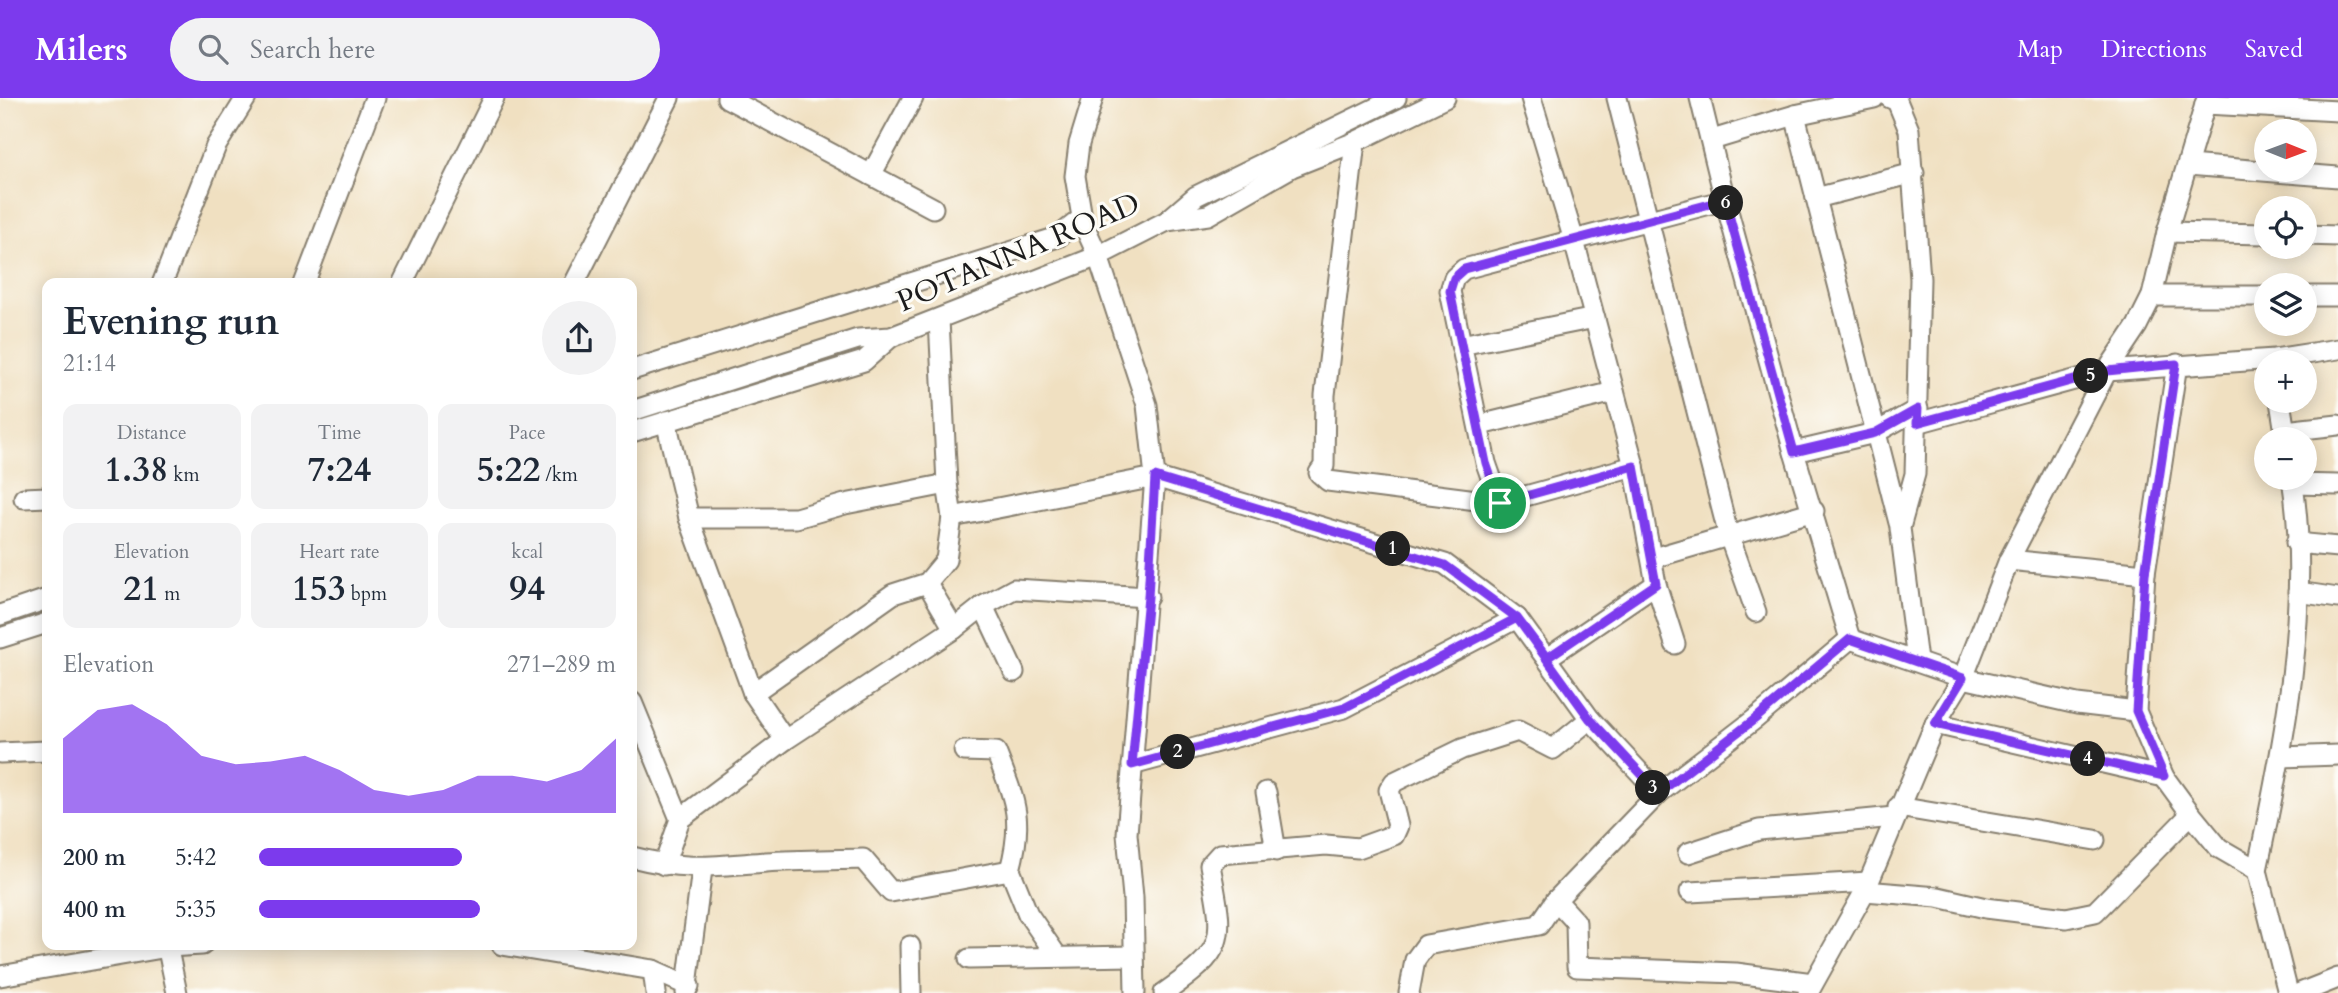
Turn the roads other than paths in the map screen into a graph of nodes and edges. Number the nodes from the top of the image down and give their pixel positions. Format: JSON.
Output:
{"nodes":[{"id":1,"x":246,"y":98,"type":"edge"},
{"id":2,"x":375,"y":98,"type":"edge"},
{"id":3,"x":494,"y":98,"type":"edge"},
{"id":4,"x":669,"y":98,"type":"edge"},
{"id":5,"x":727,"y":98,"type":"edge"},
{"id":6,"x":913,"y":98,"type":"edge"},
{"id":7,"x":1093,"y":98,"type":"edge"},
{"id":8,"x":1396,"y":98,"type":"edge"},
{"id":9,"x":1445,"y":98,"type":"edge"},
{"id":10,"x":1531,"y":98,"type":"edge"},
{"id":11,"x":1617,"y":98,"type":"edge"},
{"id":12,"x":1700,"y":98,"type":"edge"},
{"id":13,"x":1874,"y":98,"type":"edge"},
{"id":14,"x":1890,"y":98,"type":"edge"},
{"id":15,"x":2206,"y":101,"type":"edge"},
{"id":16,"x":2338,"y":111,"type":"edge"},
{"id":17,"x":1795,"y":115,"type":"junction"},
{"id":18,"x":1712,"y":140,"type":"junction"},
{"id":19,"x":1355,"y":142,"type":"junction"},
{"id":20,"x":2188,"y":164,"type":"junction"},
{"id":21,"x":1914,"y":173,"type":"junction"},
{"id":22,"x":872,"y":175,"type":"junction"},
{"id":23,"x":2338,"y":177,"type":"edge"},
{"id":24,"x":1816,"y":198,"type":"junction"},
{"id":25,"x":1725,"y":200,"type":"junction"},
{"id":26,"x":933,"y":208,"type":"dead end"},
{"id":27,"x":1650,"y":218,"type":"junction"},
{"id":28,"x":1167,"y":221,"type":"junction"},
{"id":29,"x":1085,"y":226,"type":"junction"},
{"id":30,"x":2166,"y":232,"type":"junction"},
{"id":31,"x":2254,"y":234,"type":"edge"},
{"id":32,"x":2317,"y":235,"type":"edge"},
{"id":33,"x":2338,"y":236,"type":"edge"},
{"id":34,"x":1573,"y":237,"type":"junction"},
{"id":35,"x":1098,"y":256,"type":"junction"},
{"id":36,"x":164,"y":278,"type":"edge"},
{"id":37,"x":306,"y":278,"type":"edge"},
{"id":38,"x":405,"y":278,"type":"edge"},
{"id":39,"x":577,"y":278,"type":"edge"},
{"id":40,"x":2152,"y":296,"type":"junction"},
{"id":41,"x":2254,"y":296,"type":"edge"},
{"id":42,"x":2317,"y":296,"type":"edge"},
{"id":43,"x":2338,"y":296,"type":"edge"},
{"id":44,"x":1595,"y":318,"type":"junction"},
{"id":45,"x":939,"y":319,"type":"junction"},
{"id":46,"x":891,"y":337,"type":"junction"},
{"id":47,"x":1461,"y":345,"type":"junction"},
{"id":48,"x":2338,"y":349,"type":"edge"},
{"id":49,"x":2317,"y":353,"type":"edge"},
{"id":50,"x":2254,"y":361,"type":"edge"},
{"id":51,"x":2176,"y":364,"type":"junction"},
{"id":52,"x":637,"y":368,"type":"edge"},
{"id":53,"x":2107,"y":371,"type":"junction"},
{"id":54,"x":1614,"y":392,"type":"junction"},
{"id":55,"x":637,"y":409,"type":"edge"},
{"id":56,"x":1919,"y":418,"type":"junction"},
{"id":57,"x":666,"y":421,"type":"junction"},
{"id":58,"x":1480,"y":425,"type":"junction"},
{"id":59,"x":2338,"y":425,"type":"edge"},
{"id":60,"x":2317,"y":429,"type":"edge"},
{"id":61,"x":637,"y":430,"type":"edge"},
{"id":62,"x":1875,"y":433,"type":"junction"},
{"id":63,"x":1794,"y":452,"type":"junction"},
{"id":64,"x":1634,"y":466,"type":"junction"},
{"id":65,"x":1155,"y":477,"type":"junction"},
{"id":66,"x":2317,"y":483,"type":"edge"},
{"id":67,"x":947,"y":484,"type":"junction"},
{"id":68,"x":2338,"y":485,"type":"edge"},
{"id":69,"x":2293,"y":490,"type":"edge"},
{"id":70,"x":42,"y":497,"type":"edge"},
{"id":71,"x":24,"y":498,"type":"dead end"},
{"id":72,"x":1500,"y":503,"type":"junction"},
{"id":73,"x":1814,"y":510,"type":"junction"},
{"id":74,"x":952,"y":517,"type":"junction"},
{"id":75,"x":689,"y":519,"type":"junction"},
{"id":76,"x":1900,"y":528,"type":"junction"},
{"id":77,"x":1728,"y":533,"type":"junction"},
{"id":78,"x":2296,"y":543,"type":"junction"},
{"id":79,"x":2338,"y":547,"type":"edge"},
{"id":80,"x":1653,"y":558,"type":"junction"},
{"id":81,"x":2009,"y":560,"type":"junction"},
{"id":82,"x":2145,"y":574,"type":"junction"},
{"id":83,"x":927,"y":583,"type":"junction"},
{"id":84,"x":1656,"y":584,"type":"junction"},
{"id":85,"x":2298,"y":592,"type":"junction"},
{"id":86,"x":1148,"y":597,"type":"junction"},
{"id":87,"x":2338,"y":598,"type":"edge"},
{"id":88,"x":42,"y":601,"type":"edge"},
{"id":89,"x":983,"y":606,"type":"junction"},
{"id":90,"x":1756,"y":612,"type":"dead end"},
{"id":91,"x":0,"y":615,"type":"edge"},
{"id":92,"x":1517,"y":618,"type":"junction"},
{"id":93,"x":42,"y":625,"type":"edge"},
{"id":94,"x":954,"y":629,"type":"junction"},
{"id":95,"x":0,"y":638,"type":"edge"},
{"id":96,"x":1850,"y":639,"type":"junction"},
{"id":97,"x":1675,"y":644,"type":"dead end"},
{"id":98,"x":1547,"y":658,"type":"junction"},
{"id":99,"x":1917,"y":661,"type":"junction"},
{"id":100,"x":1014,"y":672,"type":"dead end"},
{"id":101,"x":1963,"y":678,"type":"junction"},
{"id":102,"x":753,"y":693,"type":"junction"},
{"id":103,"x":2136,"y":711,"type":"junction"},
{"id":104,"x":637,"y":714,"type":"edge"},
{"id":105,"x":1590,"y":719,"type":"junction"},
{"id":106,"x":1935,"y":724,"type":"junction"},
{"id":107,"x":785,"y":740,"type":"junction"},
{"id":108,"x":42,"y":751,"type":"edge"},
{"id":109,"x":964,"y":751,"type":"dead end"},
{"id":110,"x":0,"y":753,"type":"edge"},
{"id":111,"x":2338,"y":755,"type":"edge"},
{"id":112,"x":2281,"y":757,"type":"junction"},
{"id":113,"x":1132,"y":765,"type":"junction"},
{"id":114,"x":2164,"y":776,"type":"junction"},
{"id":115,"x":1266,"y":792,"type":"dead end"},
{"id":116,"x":1659,"y":793,"type":"junction"},
{"id":117,"x":1896,"y":812,"type":"junction"},
{"id":118,"x":2191,"y":814,"type":"junction"},
{"id":119,"x":680,"y":819,"type":"junction"},
{"id":120,"x":2095,"y":840,"type":"dead end"},
{"id":121,"x":1276,"y":851,"type":"junction"},
{"id":122,"x":1688,"y":853,"type":"dead end"},
{"id":123,"x":637,"y":858,"type":"edge"},
{"id":124,"x":664,"y":865,"type":"junction"},
{"id":125,"x":702,"y":869,"type":"junction"},
{"id":126,"x":1010,"y":870,"type":"junction"},
{"id":127,"x":2257,"y":870,"type":"junction"},
{"id":128,"x":1867,"y":887,"type":"junction"},
{"id":129,"x":1690,"y":891,"type":"dead end"},
{"id":130,"x":1556,"y":900,"type":"junction"},
{"id":131,"x":910,"y":946,"type":"dead end"},
{"id":132,"x":146,"y":950,"type":"edge"},
{"id":133,"x":169,"y":950,"type":"edge"},
{"id":134,"x":532,"y":950,"type":"edge"},
{"id":135,"x":1057,"y":956,"type":"junction"},
{"id":136,"x":1133,"y":956,"type":"junction"},
{"id":137,"x":969,"y":959,"type":"dead end"},
{"id":138,"x":653,"y":970,"type":"junction"},
{"id":139,"x":0,"y":976,"type":"edge"},
{"id":140,"x":2338,"y":978,"type":"edge"},
{"id":141,"x":1810,"y":988,"type":"edge"},
{"id":142,"x":687,"y":990,"type":"edge"},
{"id":143,"x":2306,"y":992,"type":"edge"},
{"id":144,"x":177,"y":993,"type":"edge"},
{"id":145,"x":656,"y":993,"type":"edge"},
{"id":146,"x":911,"y":993,"type":"edge"},
{"id":147,"x":1135,"y":993,"type":"edge"},
{"id":148,"x":1164,"y":993,"type":"edge"},
{"id":149,"x":1409,"y":993,"type":"edge"},
{"id":150,"x":2288,"y":993,"type":"edge"}],
"edges":[{"from":1,"to":36,"type":"street"},
{"from":2,"to":37,"type":"street"},
{"from":3,"to":38,"type":"street"},
{"from":4,"to":39,"type":"street"},
{"from":5,"to":22,"type":"street"},
{"from":6,"to":22,"type":"street"},
{"from":7,"to":29,"type":"street"},
{"from":8,"to":28,"type":"street","name":"POTANNA ROAD"},
{"from":9,"to":19,"type":"street","name":"POTANNA ROAD"},
{"from":10,"to":34,"type":"street"},
{"from":11,"to":27,"type":"street"},
{"from":12,"to":18,"type":"street"},
{"from":13,"to":17,"type":"street"},
{"from":14,"to":21,"type":"street"},
{"from":15,"to":16,"type":"street"},
{"from":15,"to":20,"type":"street"},
{"from":17,"to":18,"type":"street"},
{"from":17,"to":24,"type":"street"},
{"from":18,"to":25,"type":"street"},
{"from":19,"to":28,"type":"street","name":"POTANNA ROAD"},
{"from":19,"to":72,"type":"street"},
{"from":20,"to":23,"type":"street"},
{"from":20,"to":30,"type":"street"},
{"from":21,"to":24,"type":"street"},
{"from":21,"to":56,"type":"street"},
{"from":22,"to":26,"type":"street"},
{"from":24,"to":62,"type":"street"},
{"from":25,"to":27,"type":"street"},
{"from":25,"to":63,"type":"street"},
{"from":27,"to":34,"type":"street"},
{"from":27,"to":77,"type":"street"},
{"from":28,"to":35,"type":"street","name":"POTANNA ROAD"},
{"from":29,"to":35,"type":"street"},
{"from":29,"to":52,"type":"street"},
{"from":30,"to":31,"type":"street"},
{"from":30,"to":40,"type":"street"},
{"from":32,"to":33,"type":"street"},
{"from":34,"to":44,"type":"street"},
{"from":34,"to":47,"type":"street"},
{"from":35,"to":45,"type":"street","name":"POTANNA ROAD"},
{"from":35,"to":65,"type":"street"},
{"from":40,"to":41,"type":"street"},
{"from":40,"to":53,"type":"street"},
{"from":42,"to":43,"type":"street"},
{"from":44,"to":47,"type":"street"},
{"from":44,"to":54,"type":"street"},
{"from":45,"to":46,"type":"street","name":"POTANNA ROAD"},
{"from":45,"to":67,"type":"street"},
{"from":46,"to":55,"type":"street","name":"POTANNA ROAD"},
{"from":46,"to":57,"type":"street","name":"POTANNA ROAD"},
{"from":47,"to":58,"type":"street"},
{"from":48,"to":49,"type":"street"},
{"from":50,"to":51,"type":"street"},
{"from":51,"to":53,"type":"street"},
{"from":51,"to":82,"type":"street"},
{"from":53,"to":56,"type":"street"},
{"from":53,"to":81,"type":"street"},
{"from":54,"to":58,"type":"street"},
{"from":54,"to":64,"type":"street"},
{"from":56,"to":62,"type":"street"},
{"from":56,"to":76,"type":"street"},
{"from":57,"to":61,"type":"street","name":"POTANNA ROAD"},
{"from":57,"to":75,"type":"street"},
{"from":58,"to":72,"type":"street"},
{"from":59,"to":60,"type":"street"},
{"from":62,"to":63,"type":"street"},
{"from":62,"to":76,"type":"street"},
{"from":63,"to":73,"type":"street"},
{"from":64,"to":72,"type":"street"},
{"from":64,"to":80,"type":"street"},
{"from":65,"to":74,"type":"street"},
{"from":65,"to":86,"type":"street"},
{"from":65,"to":92,"type":"street"},
{"from":66,"to":68,"type":"street"},
{"from":67,"to":74,"type":"street"},
{"from":67,"to":75,"type":"street"},
{"from":69,"to":78,"type":"street"},
{"from":70,"to":71,"type":"street"},
{"from":73,"to":77,"type":"street"},
{"from":73,"to":96,"type":"street"},
{"from":74,"to":83,"type":"street"},
{"from":75,"to":102,"type":"street"},
{"from":76,"to":99,"type":"street"},
{"from":77,"to":80,"type":"street"},
{"from":77,"to":90,"type":"street"},
{"from":78,"to":79,"type":"street"},
{"from":78,"to":85,"type":"street"},
{"from":80,"to":84,"type":"street"},
{"from":81,"to":82,"type":"street"},
{"from":81,"to":101,"type":"street"},
{"from":82,"to":103,"type":"street"},
{"from":83,"to":94,"type":"street"},
{"from":83,"to":102,"type":"street"},
{"from":84,"to":97,"type":"street"},
{"from":84,"to":98,"type":"street"},
{"from":85,"to":87,"type":"street"},
{"from":85,"to":112,"type":"street"},
{"from":86,"to":89,"type":"street"},
{"from":86,"to":113,"type":"street"},
{"from":88,"to":91,"type":"street"},
{"from":89,"to":94,"type":"street"},
{"from":89,"to":100,"type":"street"},
{"from":92,"to":98,"type":"street"},
{"from":92,"to":113,"type":"street"},
{"from":93,"to":95,"type":"street"},
{"from":94,"to":107,"type":"street"},
{"from":96,"to":99,"type":"street"},
{"from":96,"to":116,"type":"street"},
{"from":98,"to":105,"type":"street"},
{"from":99,"to":101,"type":"street"},
{"from":101,"to":103,"type":"street"},
{"from":101,"to":106,"type":"street"},
{"from":102,"to":107,"type":"street"},
{"from":103,"to":114,"type":"street"},
{"from":104,"to":119,"type":"street"},
{"from":105,"to":116,"type":"street"},
{"from":105,"to":121,"type":"street"},
{"from":106,"to":114,"type":"street"},
{"from":106,"to":117,"type":"street"},
{"from":107,"to":119,"type":"street"},
{"from":108,"to":110,"type":"street"},
{"from":109,"to":126,"type":"street"},
{"from":111,"to":112,"type":"street"},
{"from":112,"to":127,"type":"street"},
{"from":113,"to":136,"type":"street"},
{"from":114,"to":118,"type":"street"},
{"from":115,"to":121,"type":"street"},
{"from":116,"to":130,"type":"street"},
{"from":117,"to":120,"type":"street"},
{"from":117,"to":122,"type":"street"},
{"from":117,"to":128,"type":"street"},
{"from":118,"to":127,"type":"street"},
{"from":118,"to":128,"type":"street"},
{"from":119,"to":124,"type":"street"},
{"from":121,"to":148,"type":"street"},
{"from":123,"to":124,"type":"street"},
{"from":124,"to":125,"type":"street"},
{"from":125,"to":126,"type":"street"},
{"from":125,"to":142,"type":"street"},
{"from":126,"to":135,"type":"street"},
{"from":127,"to":150,"type":"street"},
{"from":128,"to":129,"type":"street"},
{"from":128,"to":141,"type":"street"},
{"from":130,"to":141,"type":"street"},
{"from":130,"to":149,"type":"street"},
{"from":131,"to":146,"type":"street"},
{"from":132,"to":139,"type":"street"},
{"from":133,"to":144,"type":"street"},
{"from":134,"to":138,"type":"street"},
{"from":135,"to":136,"type":"street"},
{"from":135,"to":137,"type":"street"},
{"from":136,"to":147,"type":"street"},
{"from":138,"to":142,"type":"street"},
{"from":138,"to":145,"type":"street"},
{"from":140,"to":143,"type":"street"}]}
